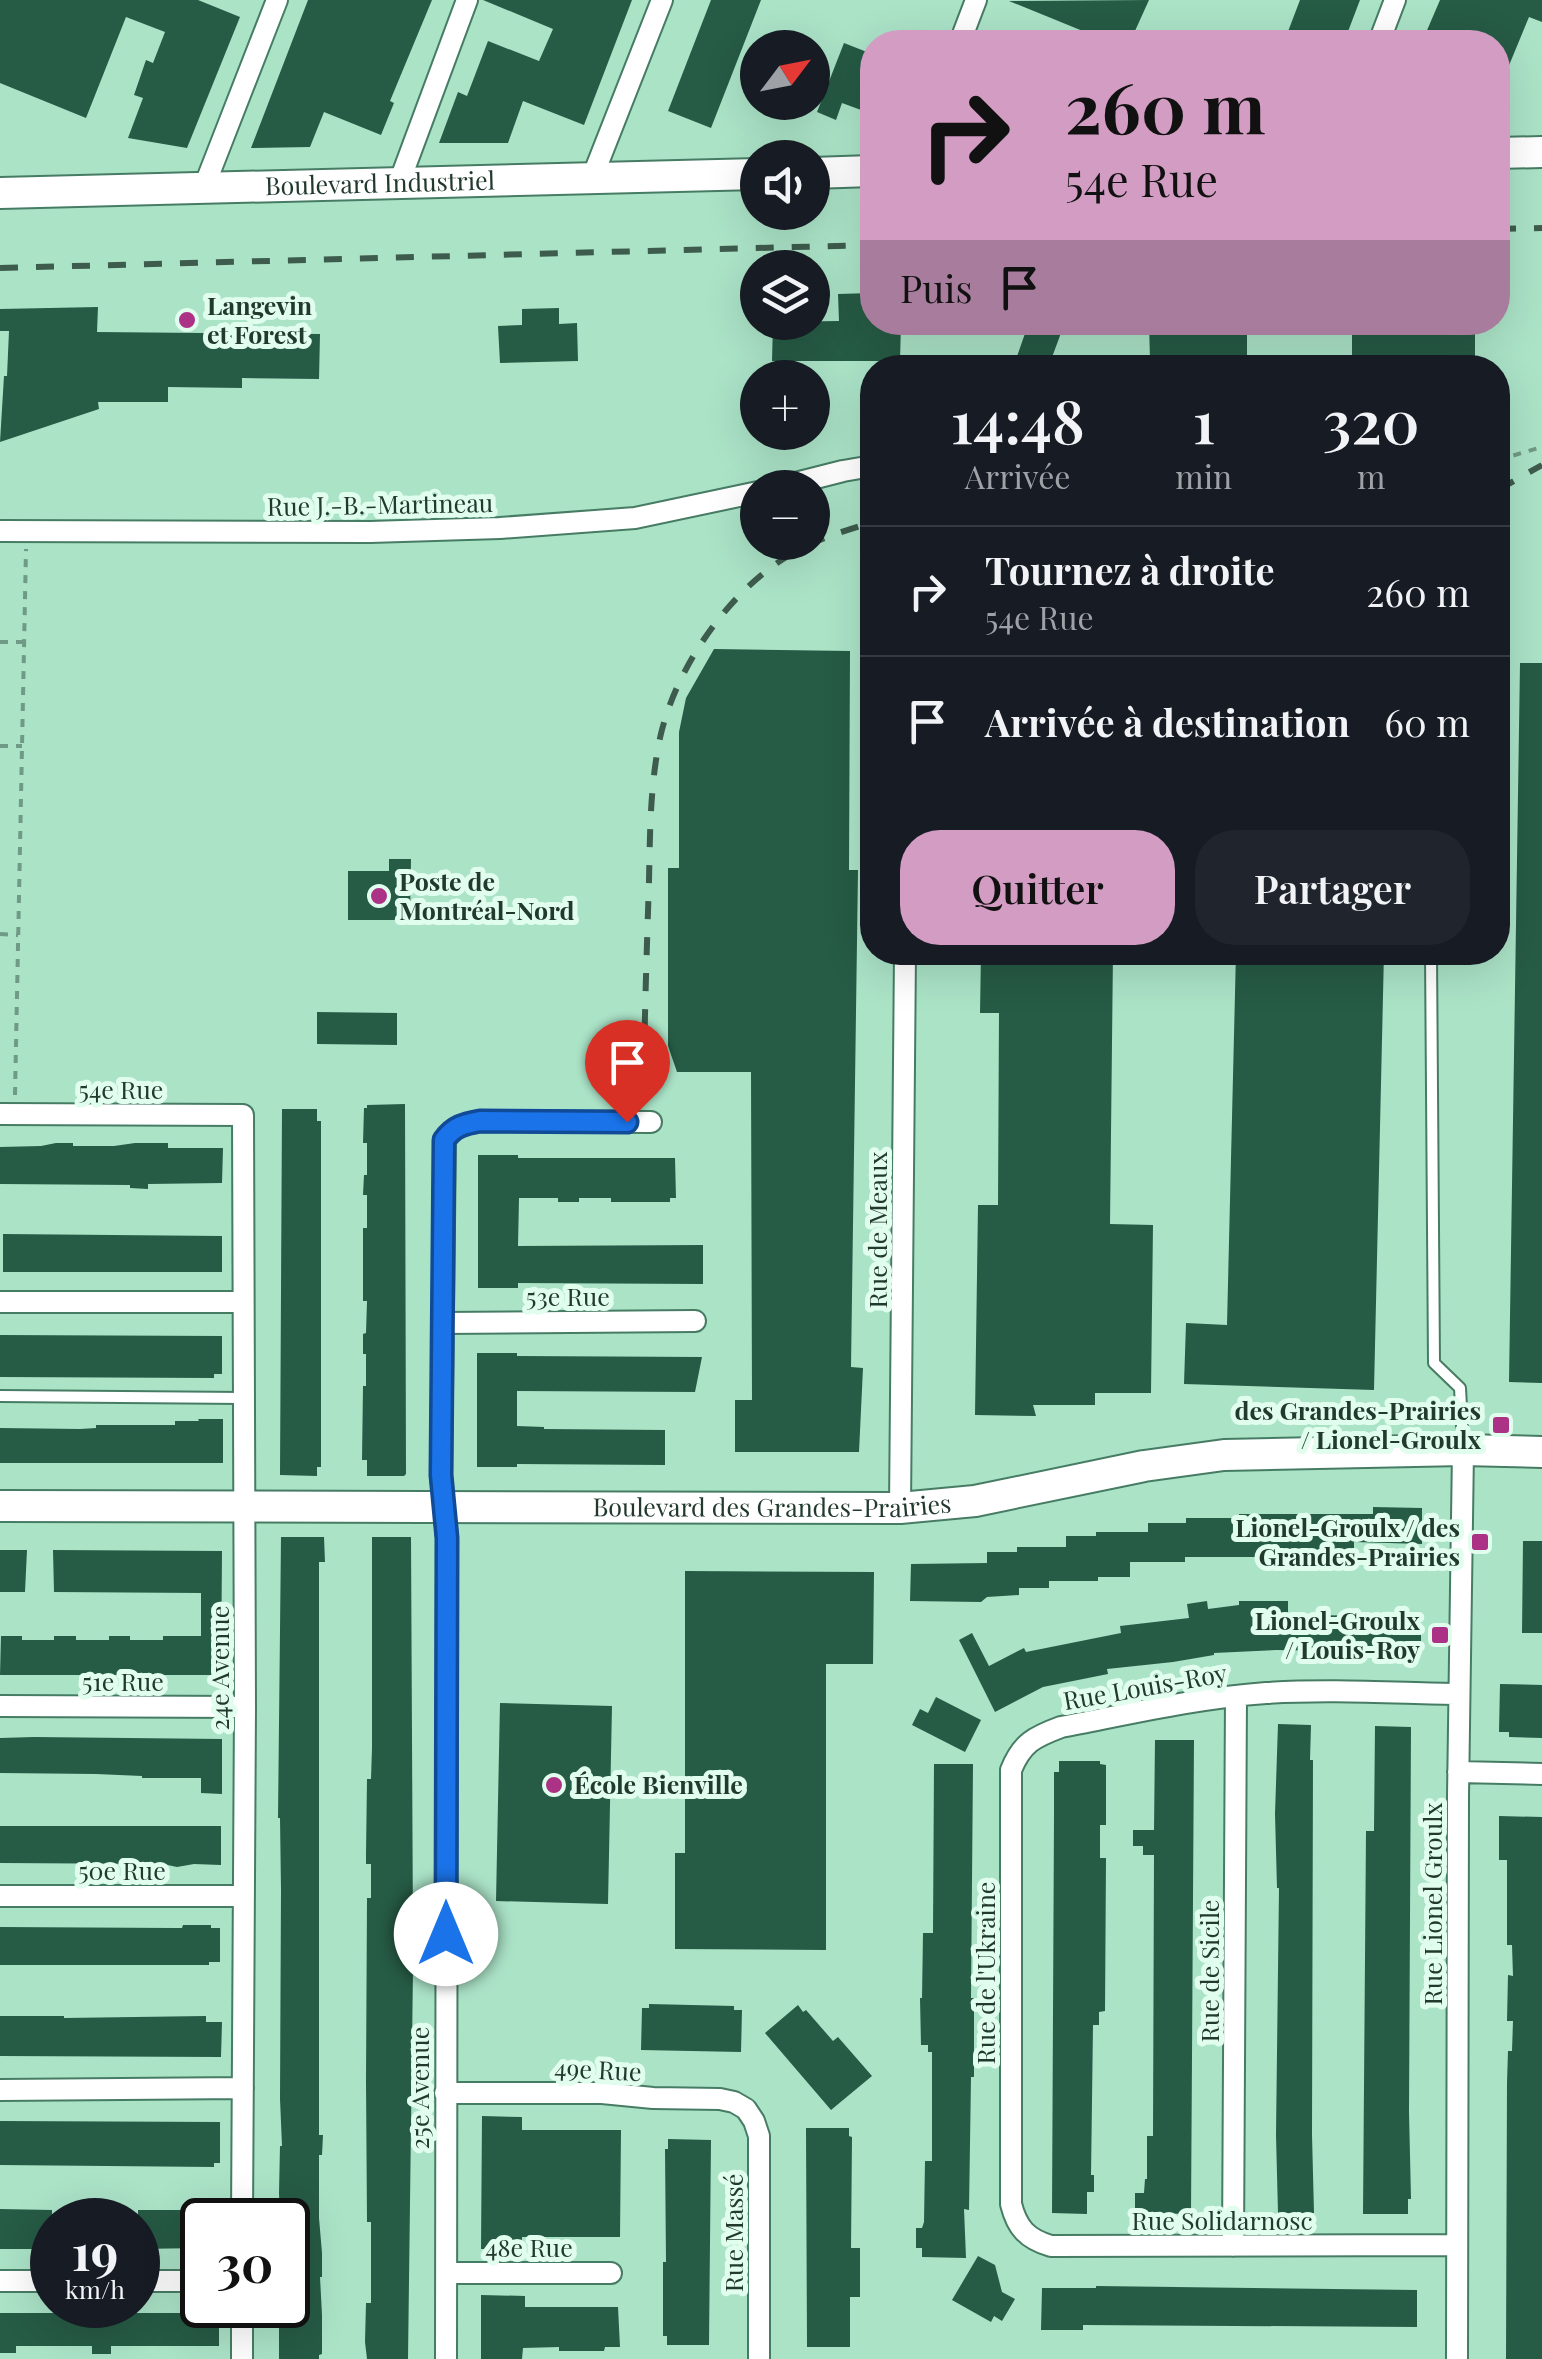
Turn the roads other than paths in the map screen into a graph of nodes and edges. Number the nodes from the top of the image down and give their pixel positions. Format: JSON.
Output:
{"nodes":[{"id":1,"x":277,"y":0,"type":"edge"},
{"id":2,"x":468,"y":0,"type":"edge"},
{"id":3,"x":662,"y":0,"type":"edge"},
{"id":4,"x":976,"y":0,"type":"edge"},
{"id":5,"x":1395,"y":0,"type":"edge"},
{"id":6,"x":965,"y":30,"type":"edge"},
{"id":7,"x":1384,"y":30,"type":"edge"},
{"id":8,"x":1542,"y":152,"type":"edge"},
{"id":9,"x":1510,"y":153,"type":"edge"},
{"id":10,"x":860,"y":171,"type":"edge"},
{"id":11,"x":830,"y":172,"type":"edge"},
{"id":12,"x":740,"y":174,"type":"edge"},
{"id":13,"x":592,"y":178,"type":"junction"},
{"id":14,"x":399,"y":183,"type":"junction"},
{"id":15,"x":204,"y":187,"type":"junction"},
{"id":16,"x":0,"y":193,"type":"edge"},
{"id":17,"x":860,"y":469,"type":"edge"},
{"id":18,"x":830,"y":476,"type":"edge"},
{"id":19,"x":740,"y":496,"type":"edge"},
{"id":20,"x":0,"y":531,"type":"edge"},
{"id":21,"x":905,"y":965,"type":"edge"},
{"id":22,"x":1431,"y":965,"type":"edge"},
{"id":23,"x":7,"y":1114,"type":"edge"},
{"id":24,"x":242,"y":1116,"type":"joint"},
{"id":25,"x":651,"y":1122,"type":"dead end"},
{"id":26,"x":0,"y":1302,"type":"edge"},
{"id":27,"x":243,"y":1302,"type":"junction"},
{"id":28,"x":695,"y":1321,"type":"dead end"},
{"id":29,"x":442,"y":1323,"type":"junction"},
{"id":30,"x":0,"y":1396,"type":"edge"},
{"id":31,"x":244,"y":1398,"type":"junction"},
{"id":32,"x":1463,"y":1450,"type":"junction"},
{"id":33,"x":1542,"y":1452,"type":"edge"},
{"id":34,"x":0,"y":1506,"type":"edge"},
{"id":35,"x":244,"y":1507,"type":"junction"},
{"id":36,"x":444,"y":1507,"type":"junction"},
{"id":37,"x":900,"y":1508,"type":"junction"},
{"id":38,"x":1459,"y":1694,"type":"junction"},
{"id":39,"x":1236,"y":1696,"type":"junction"},
{"id":40,"x":0,"y":1706,"type":"edge"},
{"id":41,"x":246,"y":1707,"type":"junction"},
{"id":42,"x":1024,"y":1745,"type":"joint"},
{"id":43,"x":1458,"y":1772,"type":"junction"},
{"id":44,"x":1542,"y":1774,"type":"edge"},
{"id":45,"x":0,"y":1896,"type":"edge"},
{"id":46,"x":244,"y":1896,"type":"junction"},
{"id":47,"x":243,"y":2088,"type":"junction"},
{"id":48,"x":0,"y":2090,"type":"edge"},
{"id":49,"x":445,"y":2093,"type":"junction"},
{"id":50,"x":746,"y":2109,"type":"joint"},
{"id":51,"x":242,"y":2198,"type":"edge"},
{"id":52,"x":1011,"y":2204,"type":"joint"},
{"id":53,"x":1457,"y":2245,"type":"junction"},
{"id":54,"x":1234,"y":2246,"type":"junction"},
{"id":55,"x":447,"y":2273,"type":"junction"},
{"id":56,"x":612,"y":2273,"type":"dead end"},
{"id":57,"x":0,"y":2281,"type":"edge"},
{"id":58,"x":30,"y":2281,"type":"edge"},
{"id":59,"x":242,"y":2328,"type":"edge"},
{"id":60,"x":242,"y":2359,"type":"edge"},
{"id":61,"x":446,"y":2359,"type":"edge"},
{"id":62,"x":759,"y":2359,"type":"edge"},
{"id":63,"x":1457,"y":2359,"type":"edge"}],
"edges":[{"from":1,"to":15,"type":"street"},
{"from":2,"to":14,"type":"street"},
{"from":3,"to":13,"type":"street"},
{"from":4,"to":6,"type":"street"},
{"from":5,"to":7,"type":"street"},
{"from":8,"to":9,"type":"main road"},
{"from":10,"to":11,"type":"main road"},
{"from":12,"to":13,"type":"main road","name":"Boulevard Industriel"},
{"from":13,"to":14,"type":"main road","name":"Boulevard Industriel"},
{"from":14,"to":15,"type":"main road","name":"Boulevard Industriel"},
{"from":15,"to":16,"type":"main road","name":"Boulevard Industriel"},
{"from":17,"to":18,"type":"street"},
{"from":19,"to":20,"type":"street","name":"Rue J.-B.-Martineau"},
{"from":21,"to":37,"type":"street","name":"Rue de Meaux"},
{"from":22,"to":32,"type":"lane"},
{"from":23,"to":24,"type":"street","name":"54e Rue"},
{"from":24,"to":27,"type":"street","name":"24e Avenue"},
{"from":25,"to":29,"type":"street","name":"25e Avenue"},
{"from":26,"to":27,"type":"street"},
{"from":27,"to":31,"type":"street","name":"24e Avenue"},
{"from":28,"to":29,"type":"street","name":"53e Rue"},
{"from":29,"to":36,"type":"street","name":"25e Avenue"},
{"from":30,"to":31,"type":"lane"},
{"from":31,"to":35,"type":"street","name":"24e Avenue"},
{"from":32,"to":33,"type":"main road","name":"Boulevard des Grandes-Prairies"},
{"from":32,"to":37,"type":"main road","name":"Boulevard des Grandes-Prairies"},
{"from":32,"to":38,"type":"street","name":"Rue Lionel Groulx"},
{"from":34,"to":35,"type":"main road","name":"Boulevard des Grandes-Prairies"},
{"from":35,"to":36,"type":"main road","name":"Boulevard des Grandes-Prairies"},
{"from":35,"to":41,"type":"street","name":"24e Avenue"},
{"from":36,"to":37,"type":"main road","name":"Boulevard des Grandes-Prairies"},
{"from":36,"to":49,"type":"street","name":"25e Avenue"},
{"from":38,"to":39,"type":"street","name":"Rue Louis-Roy"},
{"from":38,"to":43,"type":"street","name":"Rue Lionel Groulx"},
{"from":39,"to":42,"type":"street","name":"Rue Louis-Roy"},
{"from":39,"to":54,"type":"street","name":"Rue de Sicile"},
{"from":40,"to":41,"type":"street","name":"51e Rue"},
{"from":41,"to":46,"type":"street","name":"24e Avenue"},
{"from":42,"to":52,"type":"street","name":"Rue de l'Ukraine"},
{"from":43,"to":44,"type":"street"},
{"from":43,"to":53,"type":"street","name":"Rue Lionel Groulx"},
{"from":45,"to":46,"type":"street","name":"50e Rue"},
{"from":46,"to":47,"type":"street","name":"24e Avenue"},
{"from":47,"to":48,"type":"street"},
{"from":47,"to":51,"type":"street","name":"24e Avenue"},
{"from":49,"to":50,"type":"street","name":"49e Rue"},
{"from":49,"to":55,"type":"street","name":"25e Avenue"},
{"from":50,"to":62,"type":"street","name":"Rue Massé"},
{"from":52,"to":54,"type":"street","name":"Rue Solidarnosc"},
{"from":53,"to":54,"type":"street","name":"Rue Solidarnosc"},
{"from":53,"to":63,"type":"street","name":"Rue Lionel Groulx"},
{"from":55,"to":56,"type":"street","name":"48e Rue"},
{"from":55,"to":61,"type":"street","name":"25e Avenue"},
{"from":57,"to":58,"type":"street"},
{"from":59,"to":60,"type":"street"}]}
